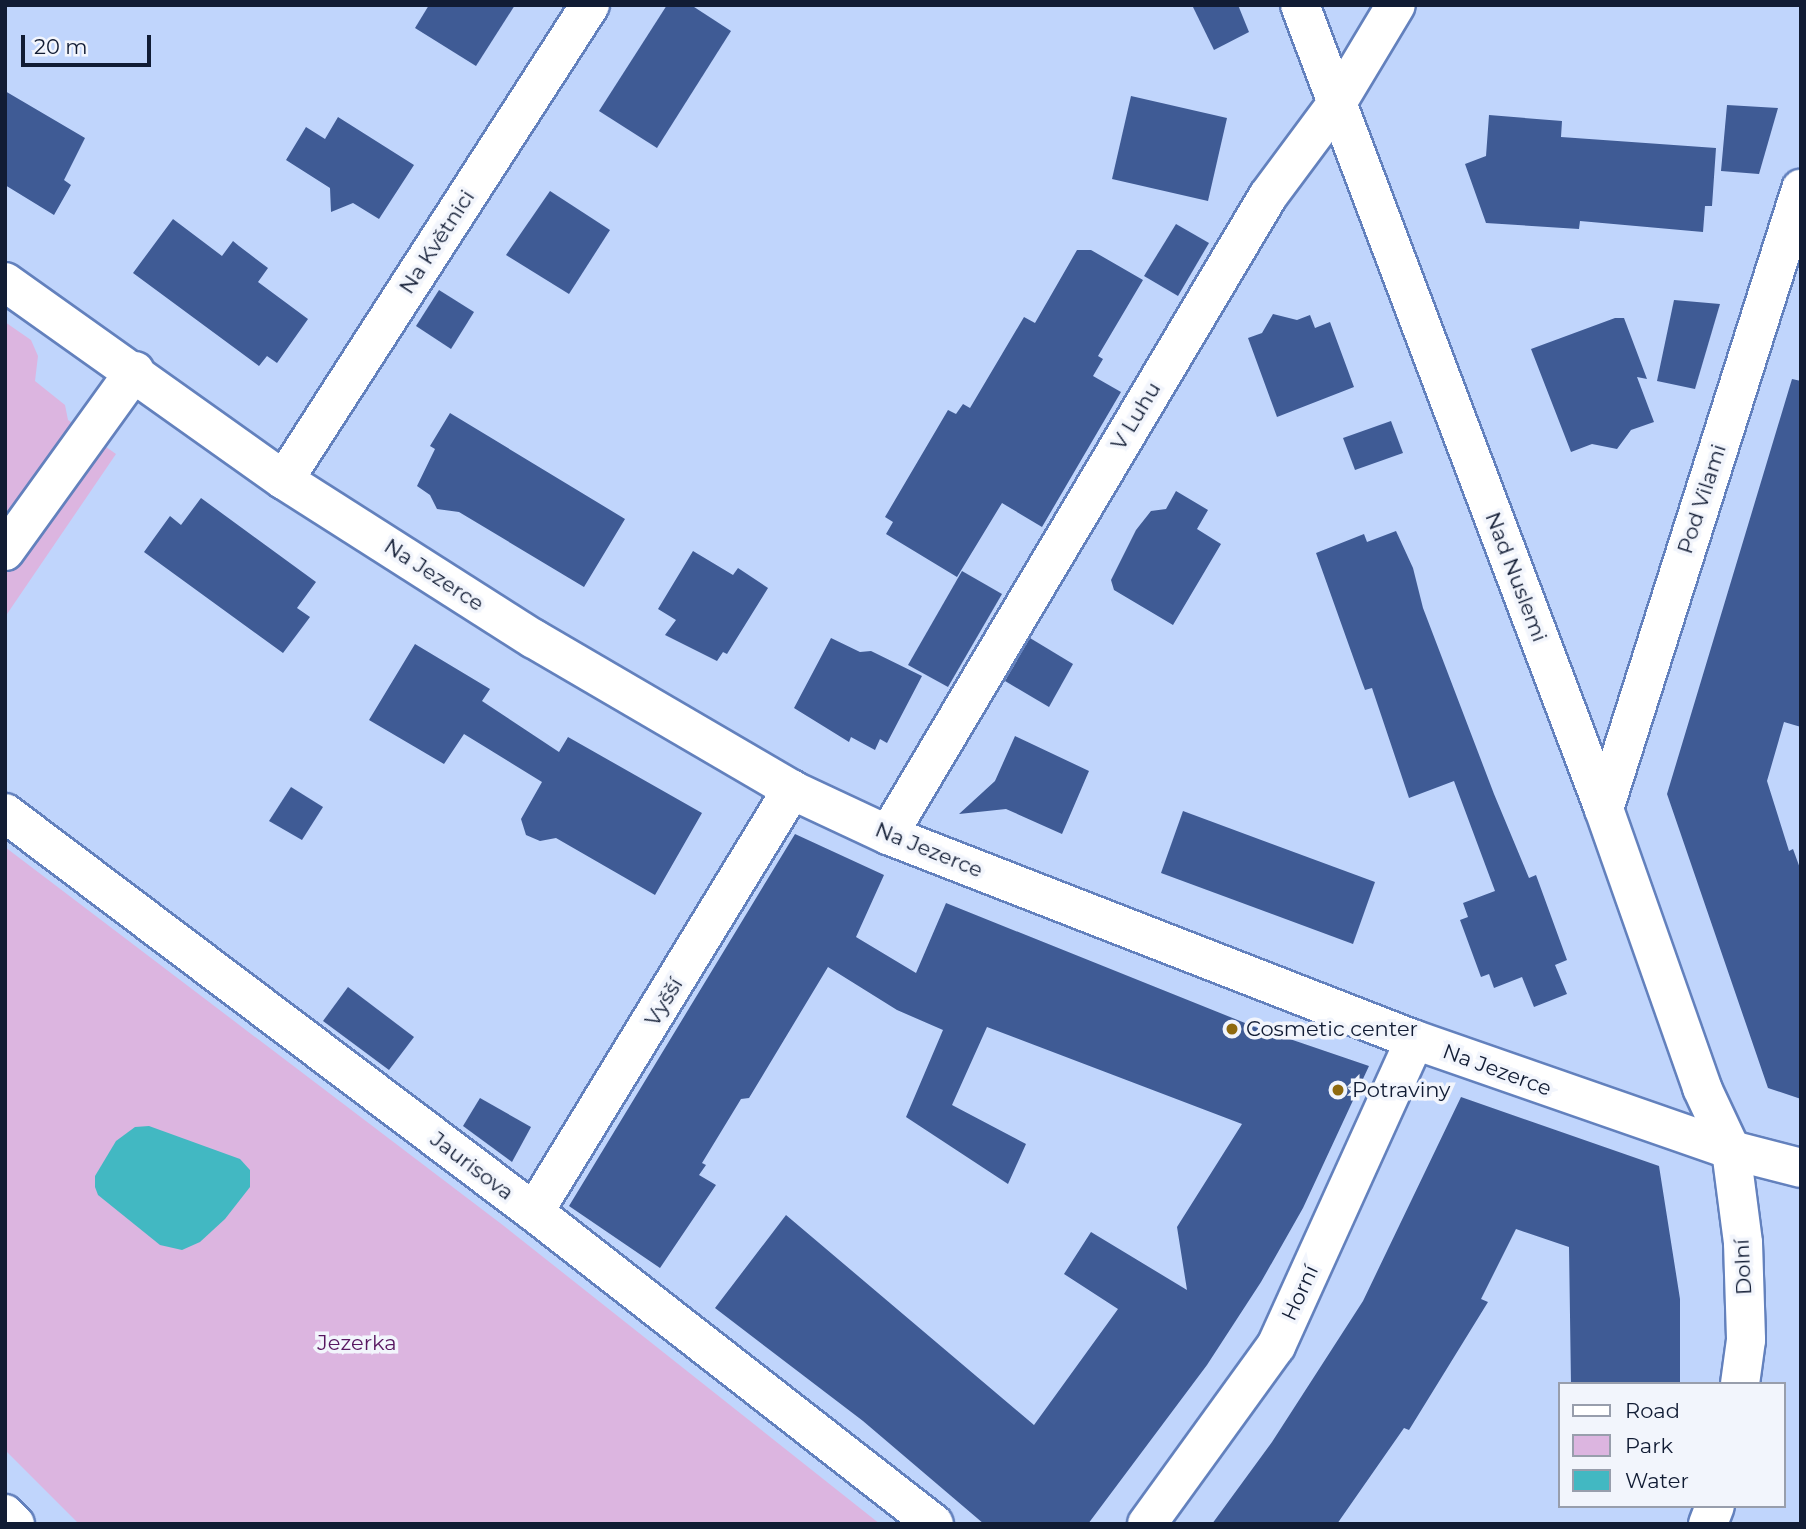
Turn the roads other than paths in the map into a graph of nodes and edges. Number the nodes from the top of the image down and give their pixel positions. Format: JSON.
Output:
{"nodes":[{"id":1,"x":590,"y":5,"type":"edge"},
{"id":2,"x":1300,"y":5,"type":"edge"},
{"id":3,"x":1396,"y":5,"type":"edge"},
{"id":4,"x":1337,"y":103,"type":"junction"},
{"id":5,"x":1801,"y":189,"type":"edge"},
{"id":6,"x":5,"y":282,"type":"edge"},
{"id":7,"x":135,"y":371,"type":"junction"},
{"id":8,"x":284,"y":480,"type":"junction"},
{"id":9,"x":5,"y":551,"type":"edge"},
{"id":10,"x":792,"y":790,"type":"junction"},
{"id":11,"x":1604,"y":808,"type":"junction"},
{"id":12,"x":5,"y":813,"type":"edge"},
{"id":13,"x":888,"y":835,"type":"junction"},
{"id":14,"x":1415,"y":1040,"type":"junction"},
{"id":15,"x":1731,"y":1150,"type":"junction"},
{"id":16,"x":1801,"y":1168,"type":"edge"},
{"id":17,"x":534,"y":1212,"type":"junction"},
{"id":18,"x":1740,"y":1382,"type":"edge"},
{"id":19,"x":5,"y":1514,"type":"edge"},
{"id":20,"x":15,"y":1524,"type":"edge"},
{"id":21,"x":934,"y":1524,"type":"edge"},
{"id":22,"x":1147,"y":1524,"type":"edge"}],
"edges":[{"from":1,"to":8,"type":"street","name":"Na Květnici"},
{"from":2,"to":4,"type":"street","name":"Nad Nuslemi"},
{"from":3,"to":4,"type":"street","name":"V Luhu"},
{"from":4,"to":11,"type":"street","name":"Nad Nuslemi"},
{"from":4,"to":13,"type":"street","name":"V Luhu"},
{"from":5,"to":11,"type":"street","name":"Pod Vilami"},
{"from":6,"to":7,"type":"street","name":"Na Jezerce"},
{"from":7,"to":8,"type":"street","name":"Na Jezerce"},
{"from":7,"to":9,"type":"street"},
{"from":8,"to":10,"type":"street","name":"Na Jezerce"},
{"from":10,"to":13,"type":"street","name":"Na Jezerce"},
{"from":10,"to":17,"type":"street","name":"Vyšší"},
{"from":11,"to":15,"type":"street","name":"Nad Nuslemi"},
{"from":12,"to":17,"type":"street","name":"Jaurisova"},
{"from":13,"to":14,"type":"street","name":"Na Jezerce"},
{"from":14,"to":15,"type":"street","name":"Na Jezerce"},
{"from":14,"to":22,"type":"street","name":"Horní"},
{"from":15,"to":16,"type":"street","name":"Na Jezerce"},
{"from":15,"to":18,"type":"street","name":"Dolní"},
{"from":17,"to":21,"type":"street","name":"Jaurisova"},
{"from":19,"to":20,"type":"street"}]}
